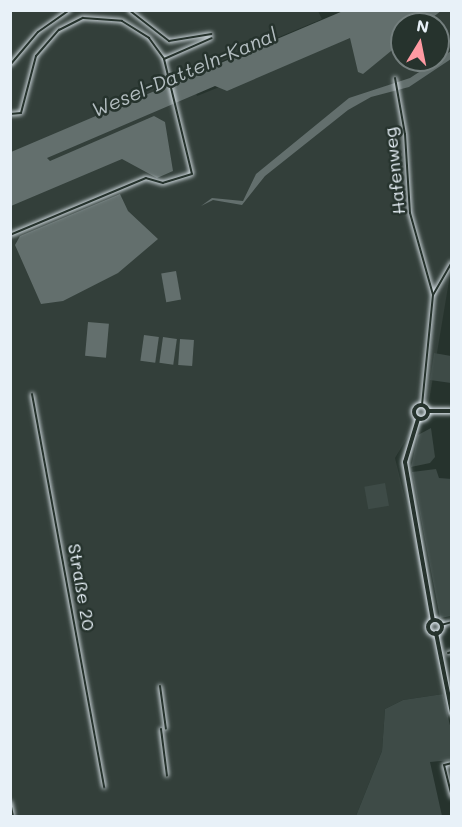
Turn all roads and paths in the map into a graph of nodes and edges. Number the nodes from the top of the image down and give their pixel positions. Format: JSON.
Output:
{"nodes":[{"id":1,"x":70,"y":10,"type":"edge"},
{"id":2,"x":129,"y":10,"type":"edge"},
{"id":3,"x":164,"y":58,"type":"junction"},
{"id":4,"x":10,"y":65,"type":"edge"},
{"id":5,"x":395,"y":80,"type":"dead end"},
{"id":6,"x":10,"y":114,"type":"edge"},
{"id":7,"x":10,"y":235,"type":"edge"},
{"id":8,"x":452,"y":262,"type":"edge"},
{"id":9,"x":433,"y":295,"type":"junction"},
{"id":10,"x":32,"y":394,"type":"dead end"},
{"id":11,"x":422,"y":405,"type":"junction"},
{"id":12,"x":428,"y":411,"type":"junction"},
{"id":13,"x":452,"y":411,"type":"edge"},
{"id":14,"x":418,"y":419,"type":"junction"},
{"id":15,"x":433,"y":620,"type":"junction"},
{"id":16,"x":452,"y":622,"type":"edge"},
{"id":17,"x":441,"y":625,"type":"junction"},
{"id":18,"x":436,"y":633,"type":"junction"},
{"id":19,"x":160,"y":686,"type":"dead end"},
{"id":20,"x":452,"y":713,"type":"edge"},
{"id":21,"x":161,"y":729,"type":"dead end"},
{"id":22,"x":166,"y":729,"type":"dead end"},
{"id":23,"x":452,"y":763,"type":"edge"},
{"id":24,"x":166,"y":776,"type":"dead end"},
{"id":25,"x":104,"y":787,"type":"dead end"},
{"id":26,"x":452,"y":797,"type":"edge"},
{"id":27,"x":10,"y":802,"type":"edge"},
{"id":28,"x":13,"y":816,"type":"edge"}],
"edges":[{"from":1,"to":4,"type":"street"},
{"from":2,"to":3,"type":"street"},
{"from":3,"to":6,"type":"street"},
{"from":3,"to":7,"type":"street"},
{"from":5,"to":9,"type":"street","name":"Hafenweg"},
{"from":8,"to":9,"type":"street"},
{"from":9,"to":11,"type":"street"},
{"from":10,"to":25,"type":"street","name":"Straße 20"},
{"from":11,"to":12,"type":"main road"},
{"from":11,"to":14,"type":"main road"},
{"from":12,"to":13,"type":"main road"},
{"from":12,"to":14,"type":"main road"},
{"from":14,"to":15,"type":"main road"},
{"from":15,"to":17,"type":"main road"},
{"from":15,"to":18,"type":"main road"},
{"from":16,"to":17,"type":"street"},
{"from":17,"to":18,"type":"main road"},
{"from":18,"to":20,"type":"main road"},
{"from":19,"to":22,"type":"street"},
{"from":21,"to":24,"type":"street"},
{"from":23,"to":26,"type":"street"},
{"from":27,"to":28,"type":"street"}]}
